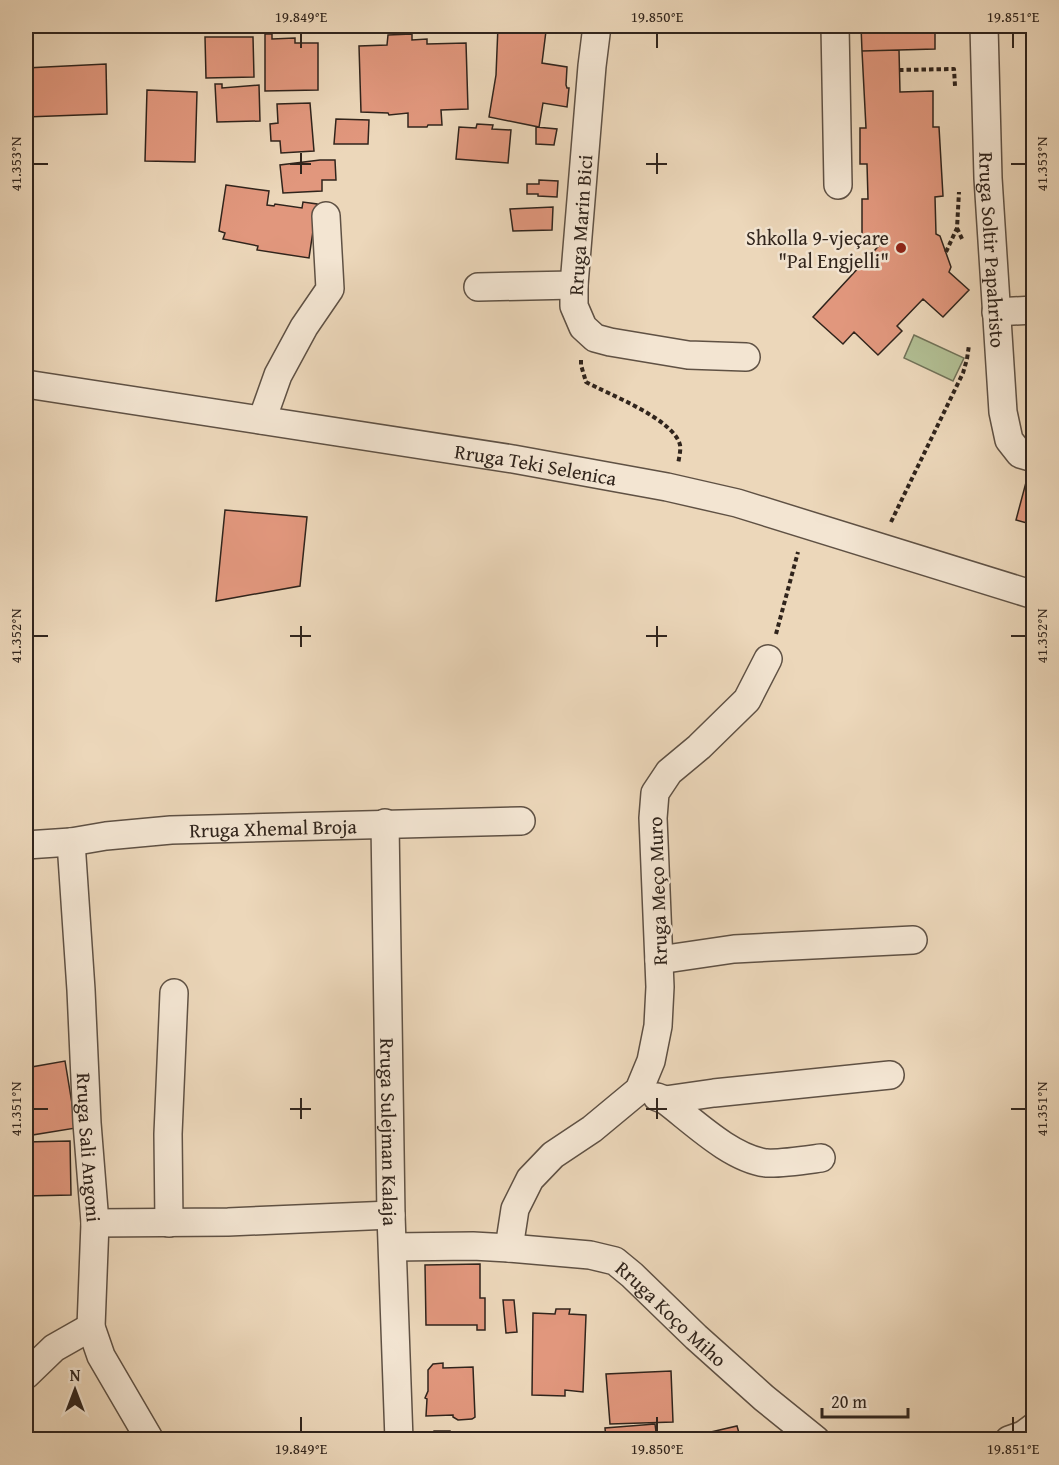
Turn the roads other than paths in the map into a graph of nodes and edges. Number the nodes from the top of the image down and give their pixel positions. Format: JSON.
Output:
{"nodes":[{"id":1,"x":597,"y":26,"type":"edge"},
{"id":2,"x":835,"y":26,"type":"edge"},
{"id":3,"x":984,"y":26,"type":"edge"},
{"id":4,"x":837,"y":185,"type":"dead end"},
{"id":5,"x":326,"y":216,"type":"dead end"},
{"id":6,"x":574,"y":285,"type":"junction"},
{"id":7,"x":478,"y":287,"type":"dead end"},
{"id":8,"x":1034,"y":310,"type":"edge"},
{"id":9,"x":996,"y":312,"type":"junction"},
{"id":10,"x":746,"y":357,"type":"dead end"},
{"id":11,"x":26,"y":384,"type":"edge"},
{"id":12,"x":262,"y":420,"type":"junction"},
{"id":13,"x":1034,"y":458,"type":"edge"},
{"id":14,"x":1034,"y":595,"type":"edge"},
{"id":15,"x":768,"y":659,"type":"road end"},
{"id":16,"x":521,"y":820,"type":"dead end"},
{"id":17,"x":385,"y":823,"type":"junction"},
{"id":18,"x":71,"y":842,"type":"junction"},
{"id":19,"x":26,"y":845,"type":"edge"},
{"id":20,"x":913,"y":940,"type":"dead end"},
{"id":21,"x":659,"y":960,"type":"junction"},
{"id":22,"x":174,"y":993,"type":"dead end"},
{"id":23,"x":890,"y":1075,"type":"dead end"},
{"id":24,"x":639,"y":1090,"type":"junction"},
{"id":25,"x":664,"y":1100,"type":"junction"},
{"id":26,"x":821,"y":1158,"type":"dead end"},
{"id":27,"x":392,"y":1215,"type":"junction"},
{"id":28,"x":95,"y":1222,"type":"junction"},
{"id":29,"x":169,"y":1223,"type":"junction"},
{"id":30,"x":393,"y":1247,"type":"junction"},
{"id":31,"x":509,"y":1248,"type":"junction"},
{"id":32,"x":91,"y":1327,"type":"junction"},
{"id":33,"x":26,"y":1374,"type":"edge"},
{"id":34,"x":1034,"y":1428,"type":"edge"},
{"id":35,"x":150,"y":1440,"type":"edge"},
{"id":36,"x":399,"y":1440,"type":"edge"},
{"id":37,"x":816,"y":1440,"type":"edge"},
{"id":38,"x":1010,"y":1440,"type":"edge"}],
"edges":[{"from":1,"to":6,"type":"street","name":"Rruga Marin Bici"},
{"from":2,"to":4,"type":"street"},
{"from":3,"to":9,"type":"street","name":"Rruga Soltir Papahristo"},
{"from":5,"to":12,"type":"street"},
{"from":6,"to":7,"type":"street"},
{"from":6,"to":10,"type":"street","name":"Rruga Marin Bici"},
{"from":8,"to":9,"type":"street"},
{"from":9,"to":13,"type":"street","name":"Rruga Soltir Papahristo"},
{"from":11,"to":12,"type":"street","name":"Rruga Teki Selenica"},
{"from":12,"to":14,"type":"street","name":"Rruga Teki Selenica"},
{"from":15,"to":21,"type":"street","name":"Rruga Meço Muro"},
{"from":16,"to":17,"type":"street","name":"Rruga Xhemal Broja"},
{"from":17,"to":18,"type":"street","name":"Rruga Xhemal Broja"},
{"from":17,"to":27,"type":"street","name":"Rruga Sulejman Kalaja"},
{"from":18,"to":19,"type":"street","name":"Rruga Xhemal Broja"},
{"from":18,"to":28,"type":"street","name":"Rruga Sali Angoni"},
{"from":20,"to":21,"type":"street"},
{"from":21,"to":24,"type":"street","name":"Rruga Meço Muro"},
{"from":22,"to":29,"type":"street"},
{"from":23,"to":25,"type":"street"},
{"from":24,"to":25,"type":"street"},
{"from":24,"to":31,"type":"street","name":"Rruga Meço Muro"},
{"from":25,"to":26,"type":"street"},
{"from":27,"to":29,"type":"street"},
{"from":27,"to":30,"type":"street","name":"Rruga Sulejman Kalaja"},
{"from":28,"to":29,"type":"street"},
{"from":28,"to":32,"type":"street","name":"Rruga Sali Angoni"},
{"from":30,"to":31,"type":"street","name":"Rruga Koço Miho"},
{"from":30,"to":36,"type":"street","name":"Rruga Sulejman Kalaja"},
{"from":31,"to":37,"type":"street","name":"Rruga Koço Miho"},
{"from":32,"to":33,"type":"street"},
{"from":32,"to":35,"type":"street","name":"Rruga Sali Angoni"},
{"from":34,"to":38,"type":"street"}]}
